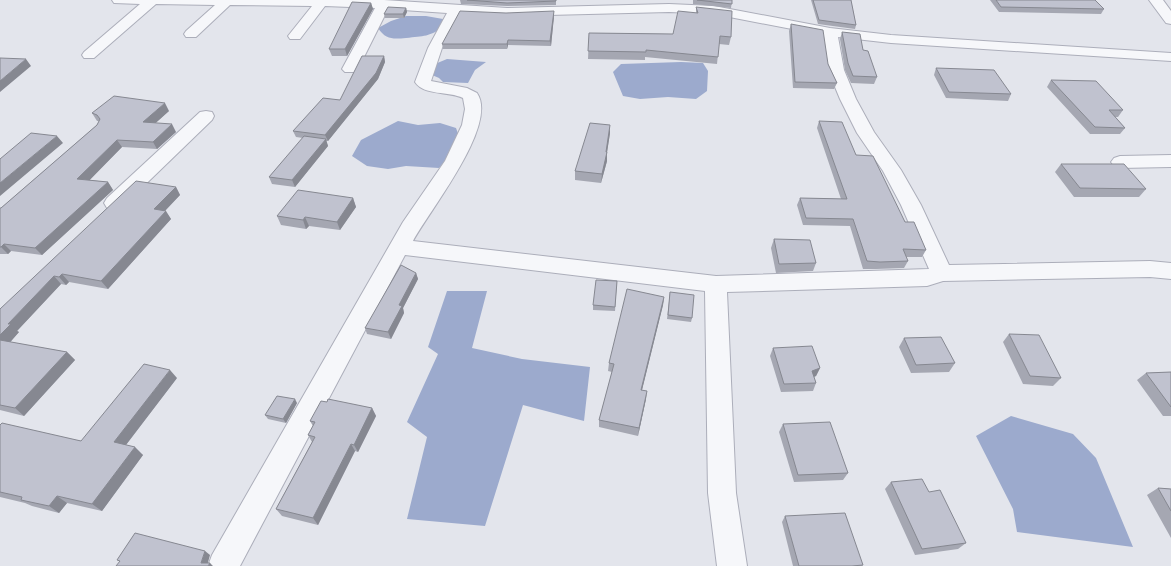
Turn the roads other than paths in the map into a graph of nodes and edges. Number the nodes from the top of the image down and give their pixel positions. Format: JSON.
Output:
{"nodes":[{"id":1,"x":119,"y":0,"type":"edge"},
{"id":2,"x":1156,"y":0,"type":"edge"},
{"id":3,"x":152,"y":1,"type":"edge"},
{"id":4,"x":299,"y":1,"type":"edge"},
{"id":5,"x":226,"y":2,"type":"junction"},
{"id":6,"x":322,"y":2,"type":"junction"},
{"id":7,"x":384,"y":4,"type":"junction"},
{"id":8,"x":456,"y":10,"type":"junction"},
{"id":9,"x":1171,"y":20,"type":"edge"},
{"id":10,"x":830,"y":32,"type":"junction"},
{"id":11,"x":191,"y":34,"type":"dead end"},
{"id":12,"x":294,"y":36,"type":"dead end"},
{"id":13,"x":89,"y":55,"type":"dead end"},
{"id":14,"x":1171,"y":57,"type":"edge"},
{"id":15,"x":350,"y":69,"type":"dead end"},
{"id":16,"x":206,"y":116,"type":"dead end"},
{"id":17,"x":1171,"y":161,"type":"edge"},
{"id":18,"x":1120,"y":162,"type":"edge"},
{"id":19,"x":103,"y":213,"type":"edge"},
{"id":20,"x":399,"y":247,"type":"junction"},
{"id":21,"x":1171,"y":271,"type":"edge"},
{"id":22,"x":942,"y":273,"type":"junction"},
{"id":23,"x":716,"y":284,"type":"junction"},
{"id":24,"x":223,"y":566,"type":"edge"},
{"id":25,"x":732,"y":566,"type":"edge"}],
"edges":[{"from":1,"to":3,"type":"street"},
{"from":2,"to":9,"type":"street"},
{"from":3,"to":5,"type":"street"},
{"from":3,"to":13,"type":"street"},
{"from":4,"to":5,"type":"street"},
{"from":4,"to":6,"type":"street"},
{"from":5,"to":11,"type":"street"},
{"from":6,"to":7,"type":"street"},
{"from":6,"to":12,"type":"street"},
{"from":7,"to":8,"type":"street"},
{"from":7,"to":15,"type":"street"},
{"from":8,"to":10,"type":"street"},
{"from":8,"to":20,"type":"street"},
{"from":10,"to":14,"type":"street"},
{"from":10,"to":22,"type":"street"},
{"from":16,"to":19,"type":"street"},
{"from":17,"to":18,"type":"street"},
{"from":20,"to":23,"type":"street"},
{"from":20,"to":24,"type":"street"},
{"from":21,"to":22,"type":"street"},
{"from":22,"to":23,"type":"street"},
{"from":23,"to":25,"type":"street"}]}
